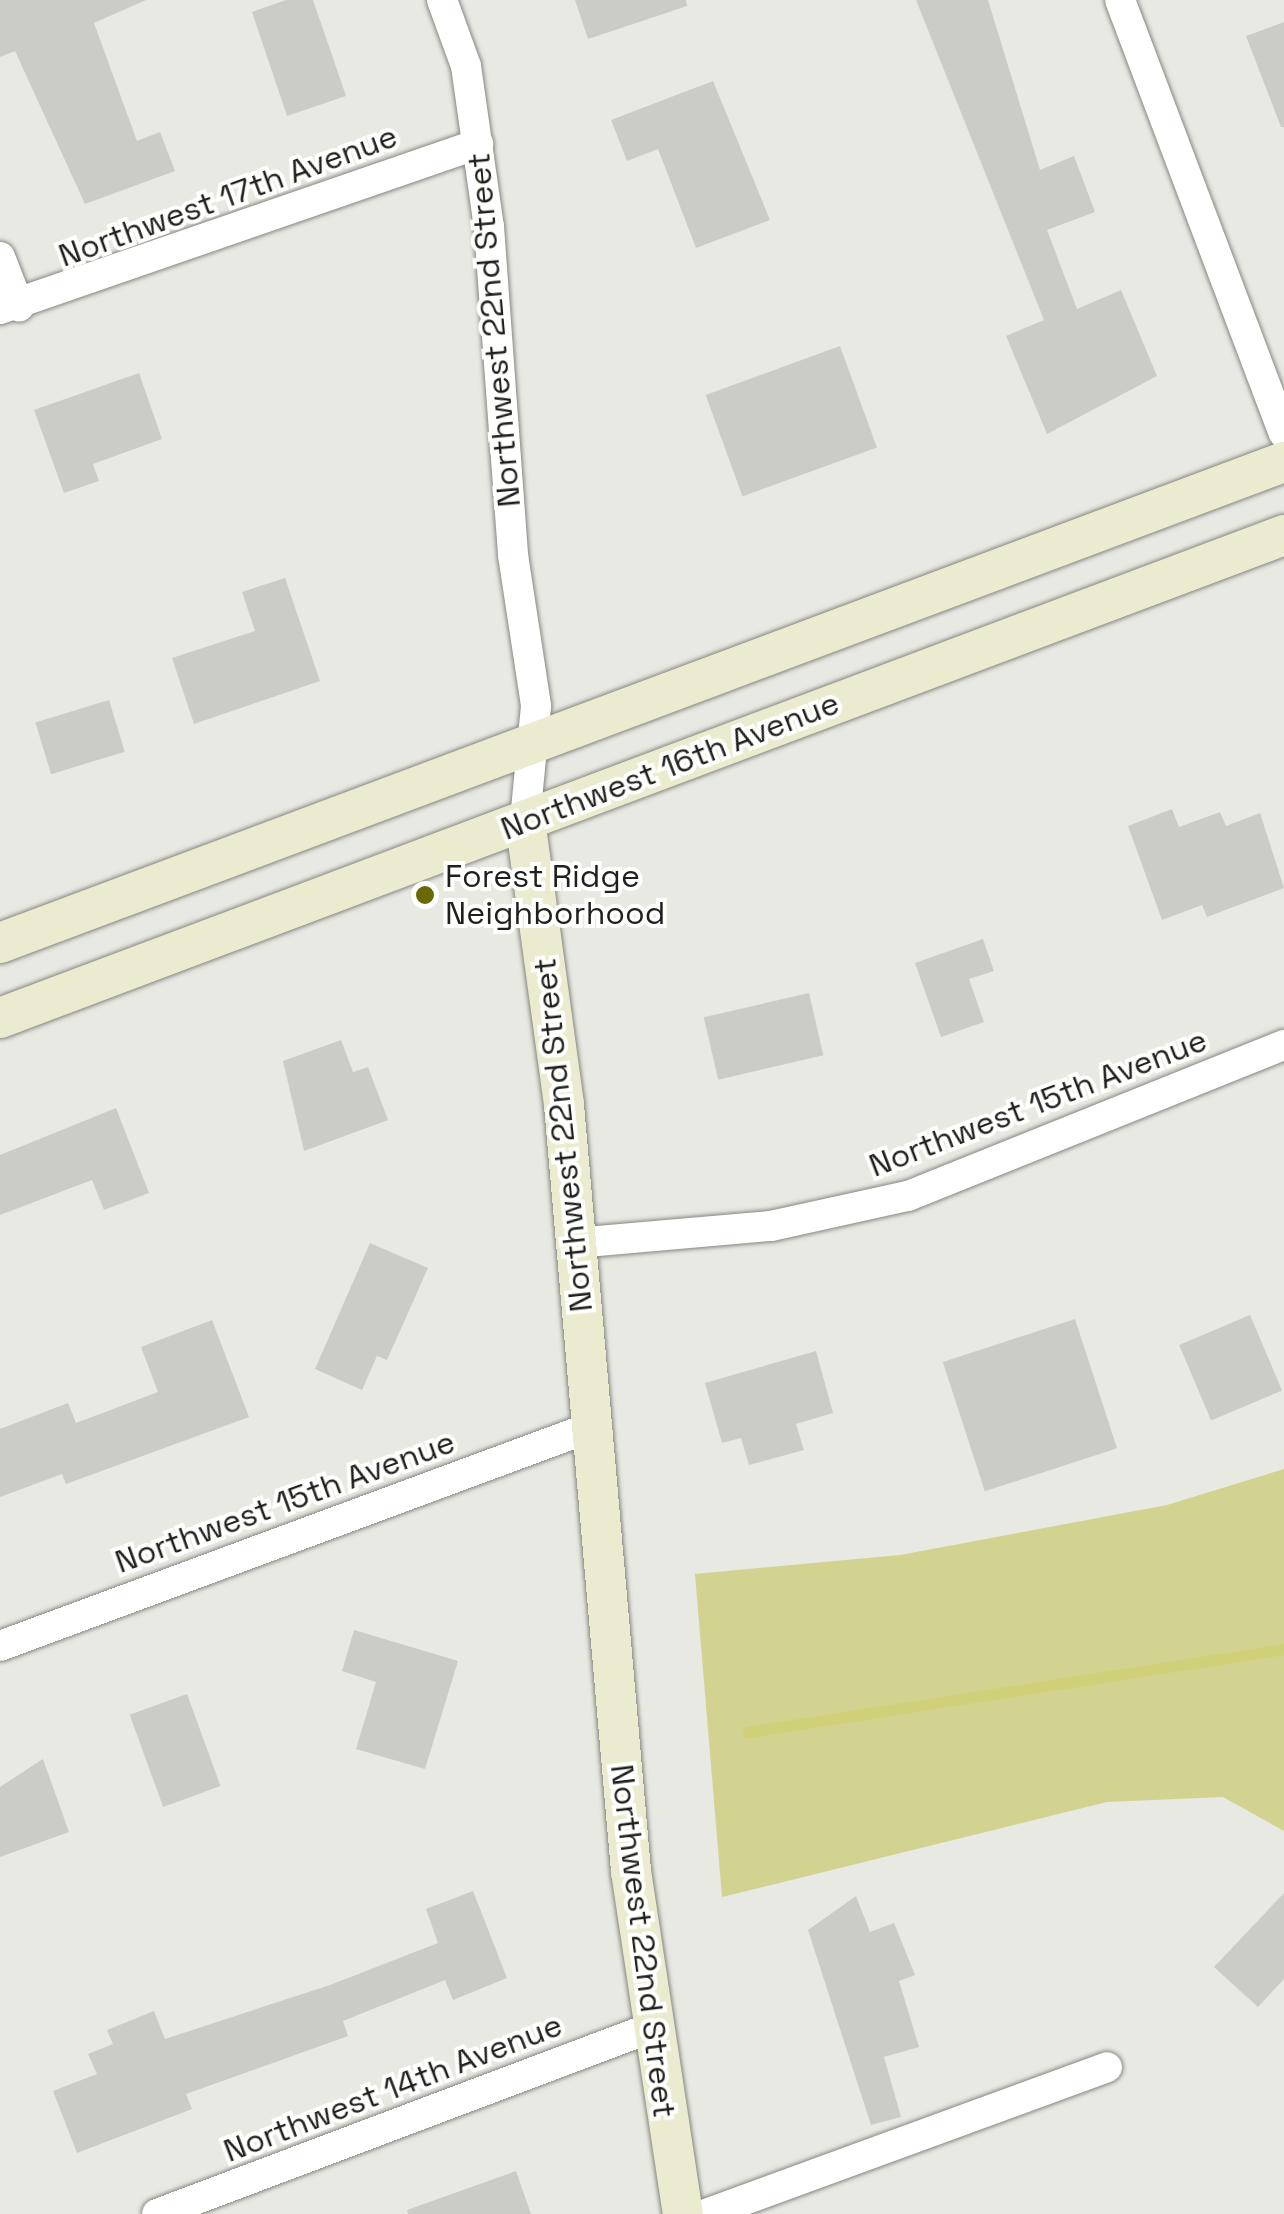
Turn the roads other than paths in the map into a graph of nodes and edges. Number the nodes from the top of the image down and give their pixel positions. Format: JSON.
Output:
{"nodes":[{"id":1,"x":442,"y":0,"type":"edge"},
{"id":2,"x":1120,"y":0,"type":"edge"},
{"id":3,"x":478,"y":144,"type":"junction"},
{"id":4,"x":0,"y":257,"type":"edge"},
{"id":5,"x":10,"y":307,"type":"edge"},
{"id":6,"x":1284,"y":433,"type":"edge"},
{"id":7,"x":1284,"y":462,"type":"edge"},
{"id":8,"x":1284,"y":535,"type":"edge"},
{"id":9,"x":532,"y":748,"type":"junction"},
{"id":10,"x":526,"y":820,"type":"junction"},
{"id":11,"x":0,"y":944,"type":"edge"},
{"id":12,"x":0,"y":1018,"type":"edge"},
{"id":13,"x":1284,"y":1045,"type":"edge"},
{"id":14,"x":575,"y":1243,"type":"junction"},
{"id":15,"x":594,"y":1426,"type":"junction"},
{"id":16,"x":0,"y":1646,"type":"edge"},
{"id":17,"x":653,"y":2027,"type":"junction"},
{"id":18,"x":1107,"y":2066,"type":"dead end"},
{"id":19,"x":157,"y":2214,"type":"edge"},
{"id":20,"x":683,"y":2214,"type":"edge"},
{"id":21,"x":706,"y":2214,"type":"edge"}],
"edges":[{"from":1,"to":3,"type":"street","name":"Northwest 22nd Street"},
{"from":2,"to":6,"type":"street"},
{"from":3,"to":5,"type":"street","name":"Northwest 17th Avenue"},
{"from":3,"to":9,"type":"street","name":"Northwest 22nd Street"},
{"from":4,"to":5,"type":"street"},
{"from":7,"to":9,"type":"main road","name":"Northwest 16th Avenue"},
{"from":8,"to":10,"type":"main road","name":"Northwest 16th Avenue"},
{"from":9,"to":10,"type":"street","name":"Northwest 22nd Street"},
{"from":9,"to":11,"type":"main road","name":"Northwest 16th Avenue"},
{"from":10,"to":12,"type":"main road","name":"Northwest 16th Avenue"},
{"from":10,"to":14,"type":"main road","name":"Northwest 22nd Street"},
{"from":13,"to":14,"type":"street","name":"Northwest 15th Avenue"},
{"from":14,"to":15,"type":"main road","name":"Northwest 22nd Street"},
{"from":15,"to":16,"type":"street","name":"Northwest 15th Avenue"},
{"from":15,"to":17,"type":"main road","name":"Northwest 22nd Street"},
{"from":17,"to":19,"type":"street","name":"Northwest 14th Avenue"},
{"from":17,"to":20,"type":"main road","name":"Northwest 22nd Street"},
{"from":18,"to":21,"type":"street"}]}
